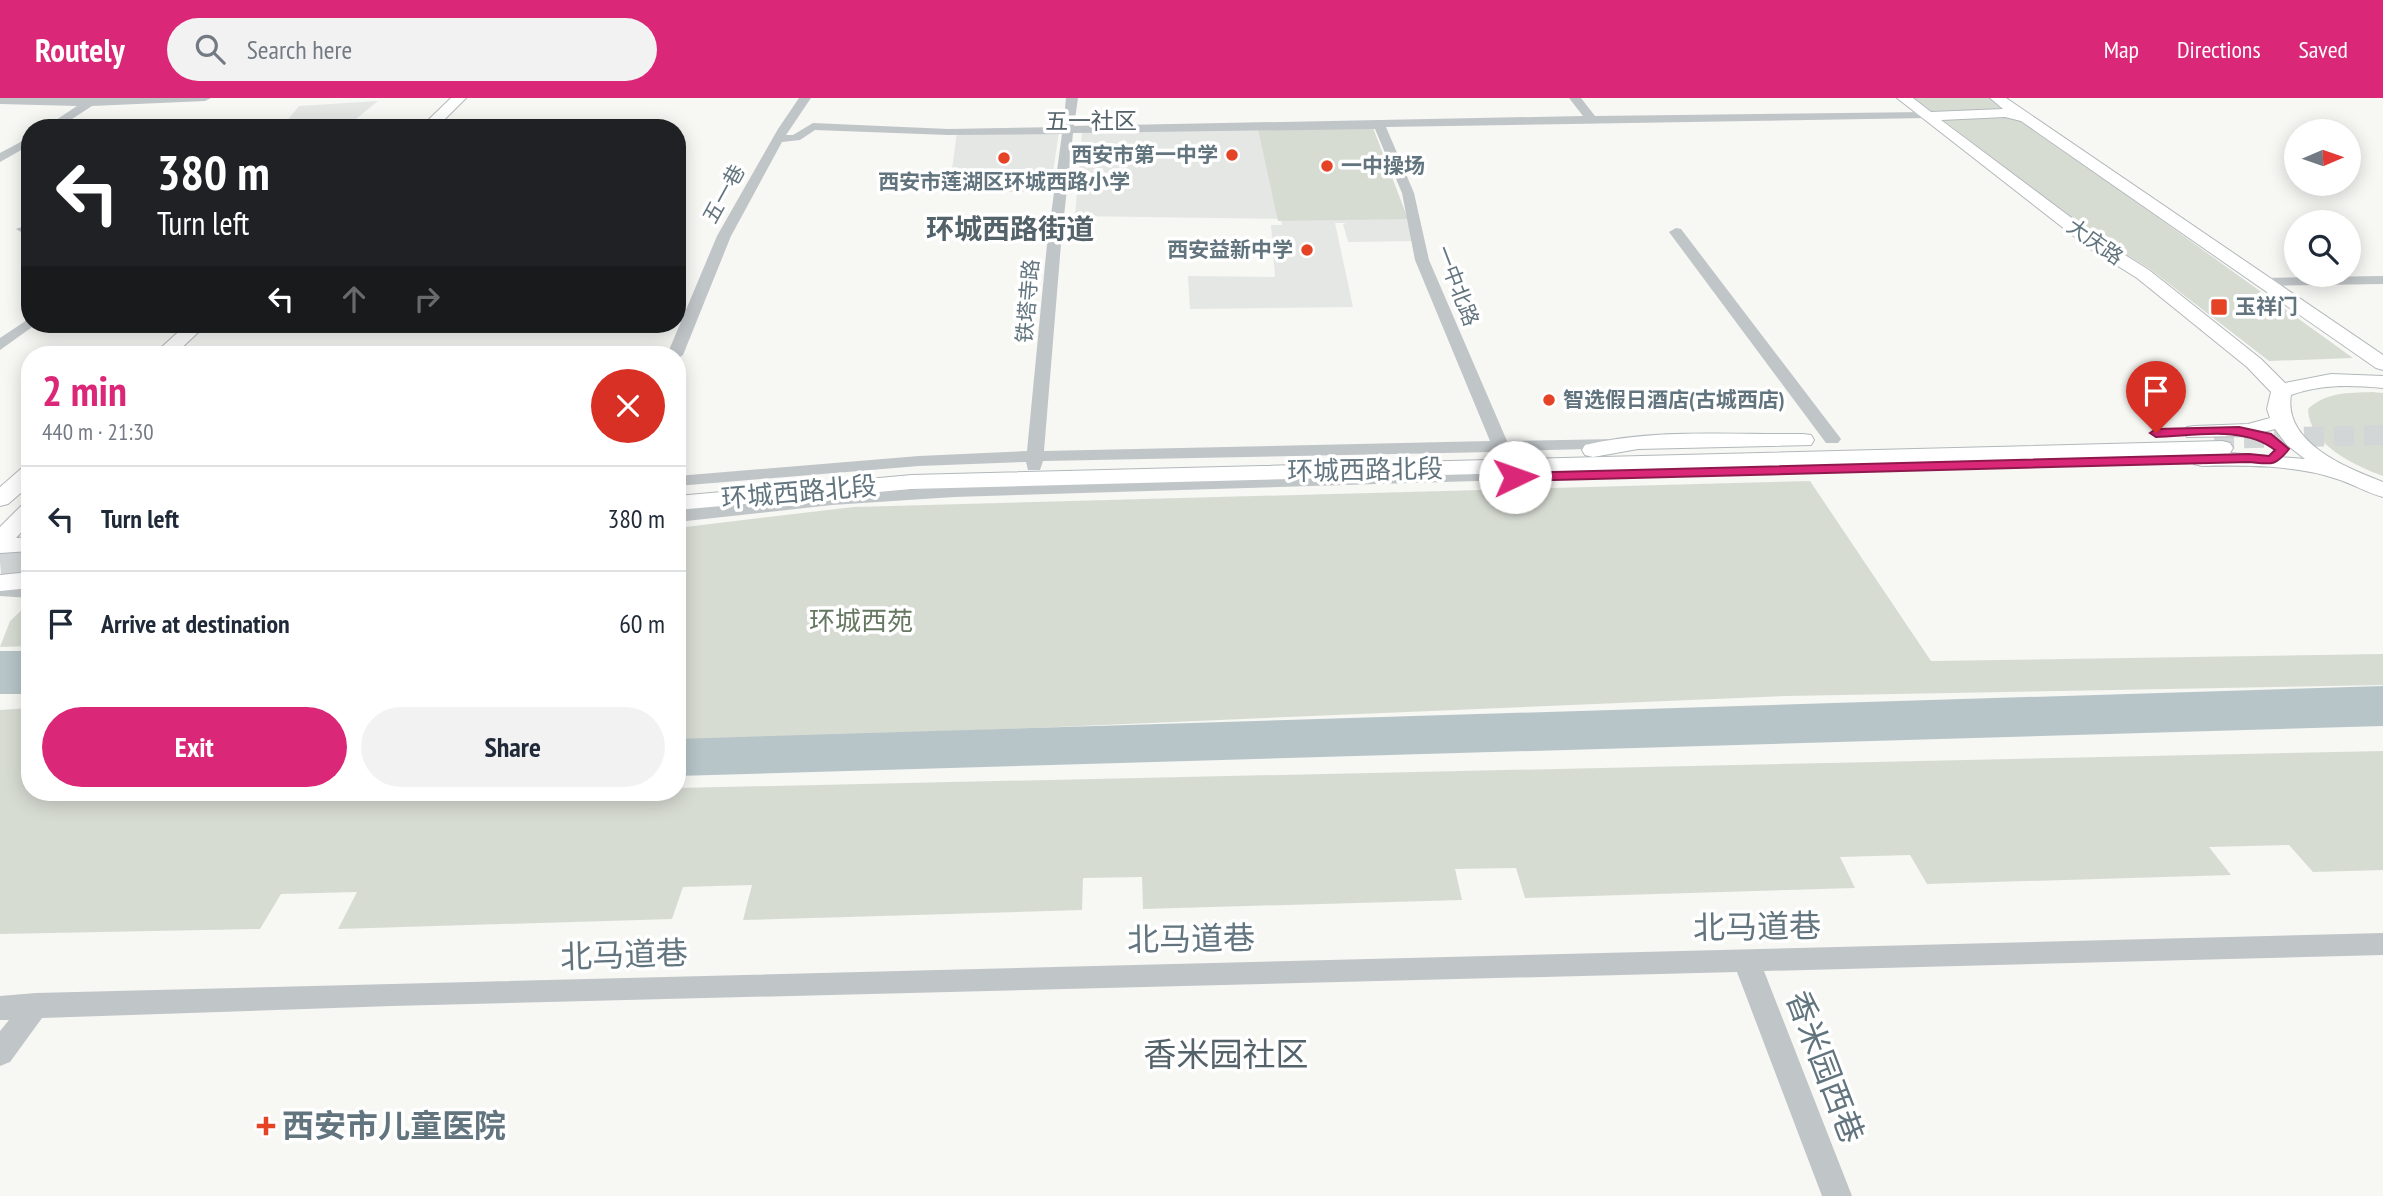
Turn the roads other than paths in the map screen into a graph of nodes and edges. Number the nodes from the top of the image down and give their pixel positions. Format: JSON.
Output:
{"nodes":[{"id":1,"x":205,"y":98,"type":"edge"},
{"id":2,"x":442,"y":98,"type":"edge"},
{"id":3,"x":459,"y":98,"type":"edge"},
{"id":4,"x":805,"y":98,"type":"edge"},
{"id":5,"x":1072,"y":98,"type":"edge"},
{"id":6,"x":1575,"y":98,"type":"edge"},
{"id":7,"x":1904,"y":98,"type":"edge"},
{"id":8,"x":0,"y":101,"type":"edge"},
{"id":9,"x":93,"y":101,"type":"edge"},
{"id":10,"x":2003,"y":102,"type":"edge"},
{"id":11,"x":1925,"y":114,"type":"junction"},
{"id":12,"x":64,"y":119,"type":"edge"},
{"id":13,"x":420,"y":119,"type":"edge"},
{"id":14,"x":437,"y":119,"type":"edge"},
{"id":15,"x":1591,"y":119,"type":"junction"},
{"id":16,"x":2031,"y":122,"type":"junction"},
{"id":17,"x":1379,"y":125,"type":"junction"},
{"id":18,"x":1067,"y":129,"type":"junction"},
{"id":19,"x":779,"y":139,"type":"junction"},
{"id":20,"x":21,"y":146,"type":"edge"},
{"id":21,"x":0,"y":159,"type":"edge"},
{"id":22,"x":1676,"y":232,"type":"dead end"},
{"id":23,"x":2383,"y":279,"type":"edge"},
{"id":24,"x":2262,"y":282,"type":"junction"},
{"id":25,"x":686,"y":328,"type":"edge"},
{"id":26,"x":21,"y":329,"type":"edge"},
{"id":27,"x":188,"y":333,"type":"edge"},
{"id":28,"x":208,"y":333,"type":"edge"},
{"id":29,"x":0,"y":345,"type":"edge"},
{"id":30,"x":173,"y":346,"type":"edge"},
{"id":31,"x":195,"y":346,"type":"edge"},
{"id":32,"x":2383,"y":364,"type":"edge"},
{"id":33,"x":2383,"y":382,"type":"edge"},
{"id":34,"x":2281,"y":392,"type":"junction"},
{"id":35,"x":2279,"y":422,"type":"junction"},
{"id":36,"x":2239,"y":431,"type":"junction"},
{"id":37,"x":1832,"y":439,"type":"junction"},
{"id":38,"x":1638,"y":443,"type":"junction"},
{"id":39,"x":2218,"y":444,"type":"tunnel mouth"},
{"id":40,"x":1504,"y":452,"type":"junction"},
{"id":41,"x":2272,"y":460,"type":"junction"},
{"id":42,"x":1034,"y":461,"type":"junction"},
{"id":43,"x":1561,"y":461,"type":"junction"},
{"id":44,"x":1631,"y":472,"type":"junction"},
{"id":45,"x":2347,"y":474,"type":"junction"},
{"id":46,"x":686,"y":480,"type":"edge"},
{"id":47,"x":21,"y":481,"type":"edge"},
{"id":48,"x":686,"y":490,"type":"edge"},
{"id":49,"x":2383,"y":490,"type":"edge"},
{"id":50,"x":0,"y":499,"type":"edge"},
{"id":51,"x":686,"y":502,"type":"edge"},
{"id":52,"x":686,"y":515,"type":"edge"},
{"id":53,"x":21,"y":519,"type":"edge"},
{"id":54,"x":0,"y":540,"type":"edge"},
{"id":55,"x":21,"y":542,"type":"edge"},
{"id":56,"x":0,"y":546,"type":"edge"},
{"id":57,"x":21,"y":581,"type":"edge"},
{"id":58,"x":0,"y":583,"type":"edge"},
{"id":59,"x":0,"y":590,"type":"edge"},
{"id":60,"x":21,"y":591,"type":"edge"},
{"id":61,"x":2383,"y":944,"type":"edge"},
{"id":62,"x":1747,"y":962,"type":"junction"},
{"id":63,"x":36,"y":1005,"type":"junction"},
{"id":64,"x":0,"y":1008,"type":"edge"},
{"id":65,"x":0,"y":1053,"type":"edge"},
{"id":66,"x":1837,"y":1196,"type":"edge"}],
"edges":[{"from":1,"to":9,"type":"street"},
{"from":2,"to":13,"type":"main road"},
{"from":3,"to":14,"type":"main road"},
{"from":4,"to":19,"type":"street","name":"五一巷"},
{"from":5,"to":18,"type":"street","name":"铁塔寺路"},
{"from":6,"to":15,"type":"street"},
{"from":7,"to":11,"type":"main road","name":"大庆路"},
{"from":8,"to":9,"type":"street"},
{"from":9,"to":12,"type":"street"},
{"from":10,"to":11,"type":"main road"},
{"from":10,"to":16,"type":"main road"},
{"from":11,"to":15,"type":"street"},
{"from":11,"to":16,"type":"main road"},
{"from":11,"to":34,"type":"main road","name":"大庆路"},
{"from":15,"to":17,"type":"street"},
{"from":16,"to":24,"type":"main road"},
{"from":17,"to":18,"type":"street"},
{"from":17,"to":40,"type":"street","name":"一中北路"},
{"from":18,"to":19,"type":"street"},
{"from":18,"to":42,"type":"street","name":"铁塔寺路"},
{"from":19,"to":25,"type":"street","name":"五一巷"},
{"from":20,"to":21,"type":"street"},
{"from":22,"to":37,"type":"street"},
{"from":23,"to":24,"type":"street"},
{"from":24,"to":32,"type":"main road"},
{"from":26,"to":29,"type":"street"},
{"from":27,"to":30,"type":"main road"},
{"from":28,"to":31,"type":"main road"},
{"from":33,"to":34,"type":"main road"},
{"from":34,"to":35,"type":"main road"},
{"from":35,"to":36,"type":"main road"},
{"from":35,"to":45,"type":"main road"},
{"from":36,"to":37,"type":"main road"},
{"from":36,"to":41,"type":"main road"},
{"from":37,"to":38,"type":"main road"},
{"from":38,"to":40,"type":"street"},
{"from":38,"to":43,"type":"main road"},
{"from":39,"to":43,"type":"main road","name":"环城西路北段"},
{"from":40,"to":42,"type":"main road","name":"环城西路北段"},
{"from":40,"to":43,"type":"main road","name":"环城西路北段"},
{"from":41,"to":44,"type":"main road"},
{"from":41,"to":45,"type":"main road"},
{"from":42,"to":46,"type":"street"},
{"from":42,"to":48,"type":"main road","name":"环城西路北段"},
{"from":43,"to":44,"type":"main road"},
{"from":43,"to":51,"type":"main road","name":"环城西路北段"},
{"from":44,"to":52,"type":"street"},
{"from":45,"to":49,"type":"main road"},
{"from":47,"to":50,"type":"main road"},
{"from":53,"to":54,"type":"main road"},
{"from":55,"to":56,"type":"main road"},
{"from":57,"to":58,"type":"main road"},
{"from":59,"to":60,"type":"street"},
{"from":61,"to":62,"type":"street","name":"北马道巷"},
{"from":62,"to":63,"type":"street","name":"北马道巷"},
{"from":62,"to":66,"type":"street","name":"香米园西巷"},
{"from":63,"to":64,"type":"street","name":"北马道巷"},
{"from":63,"to":65,"type":"street"}]}
